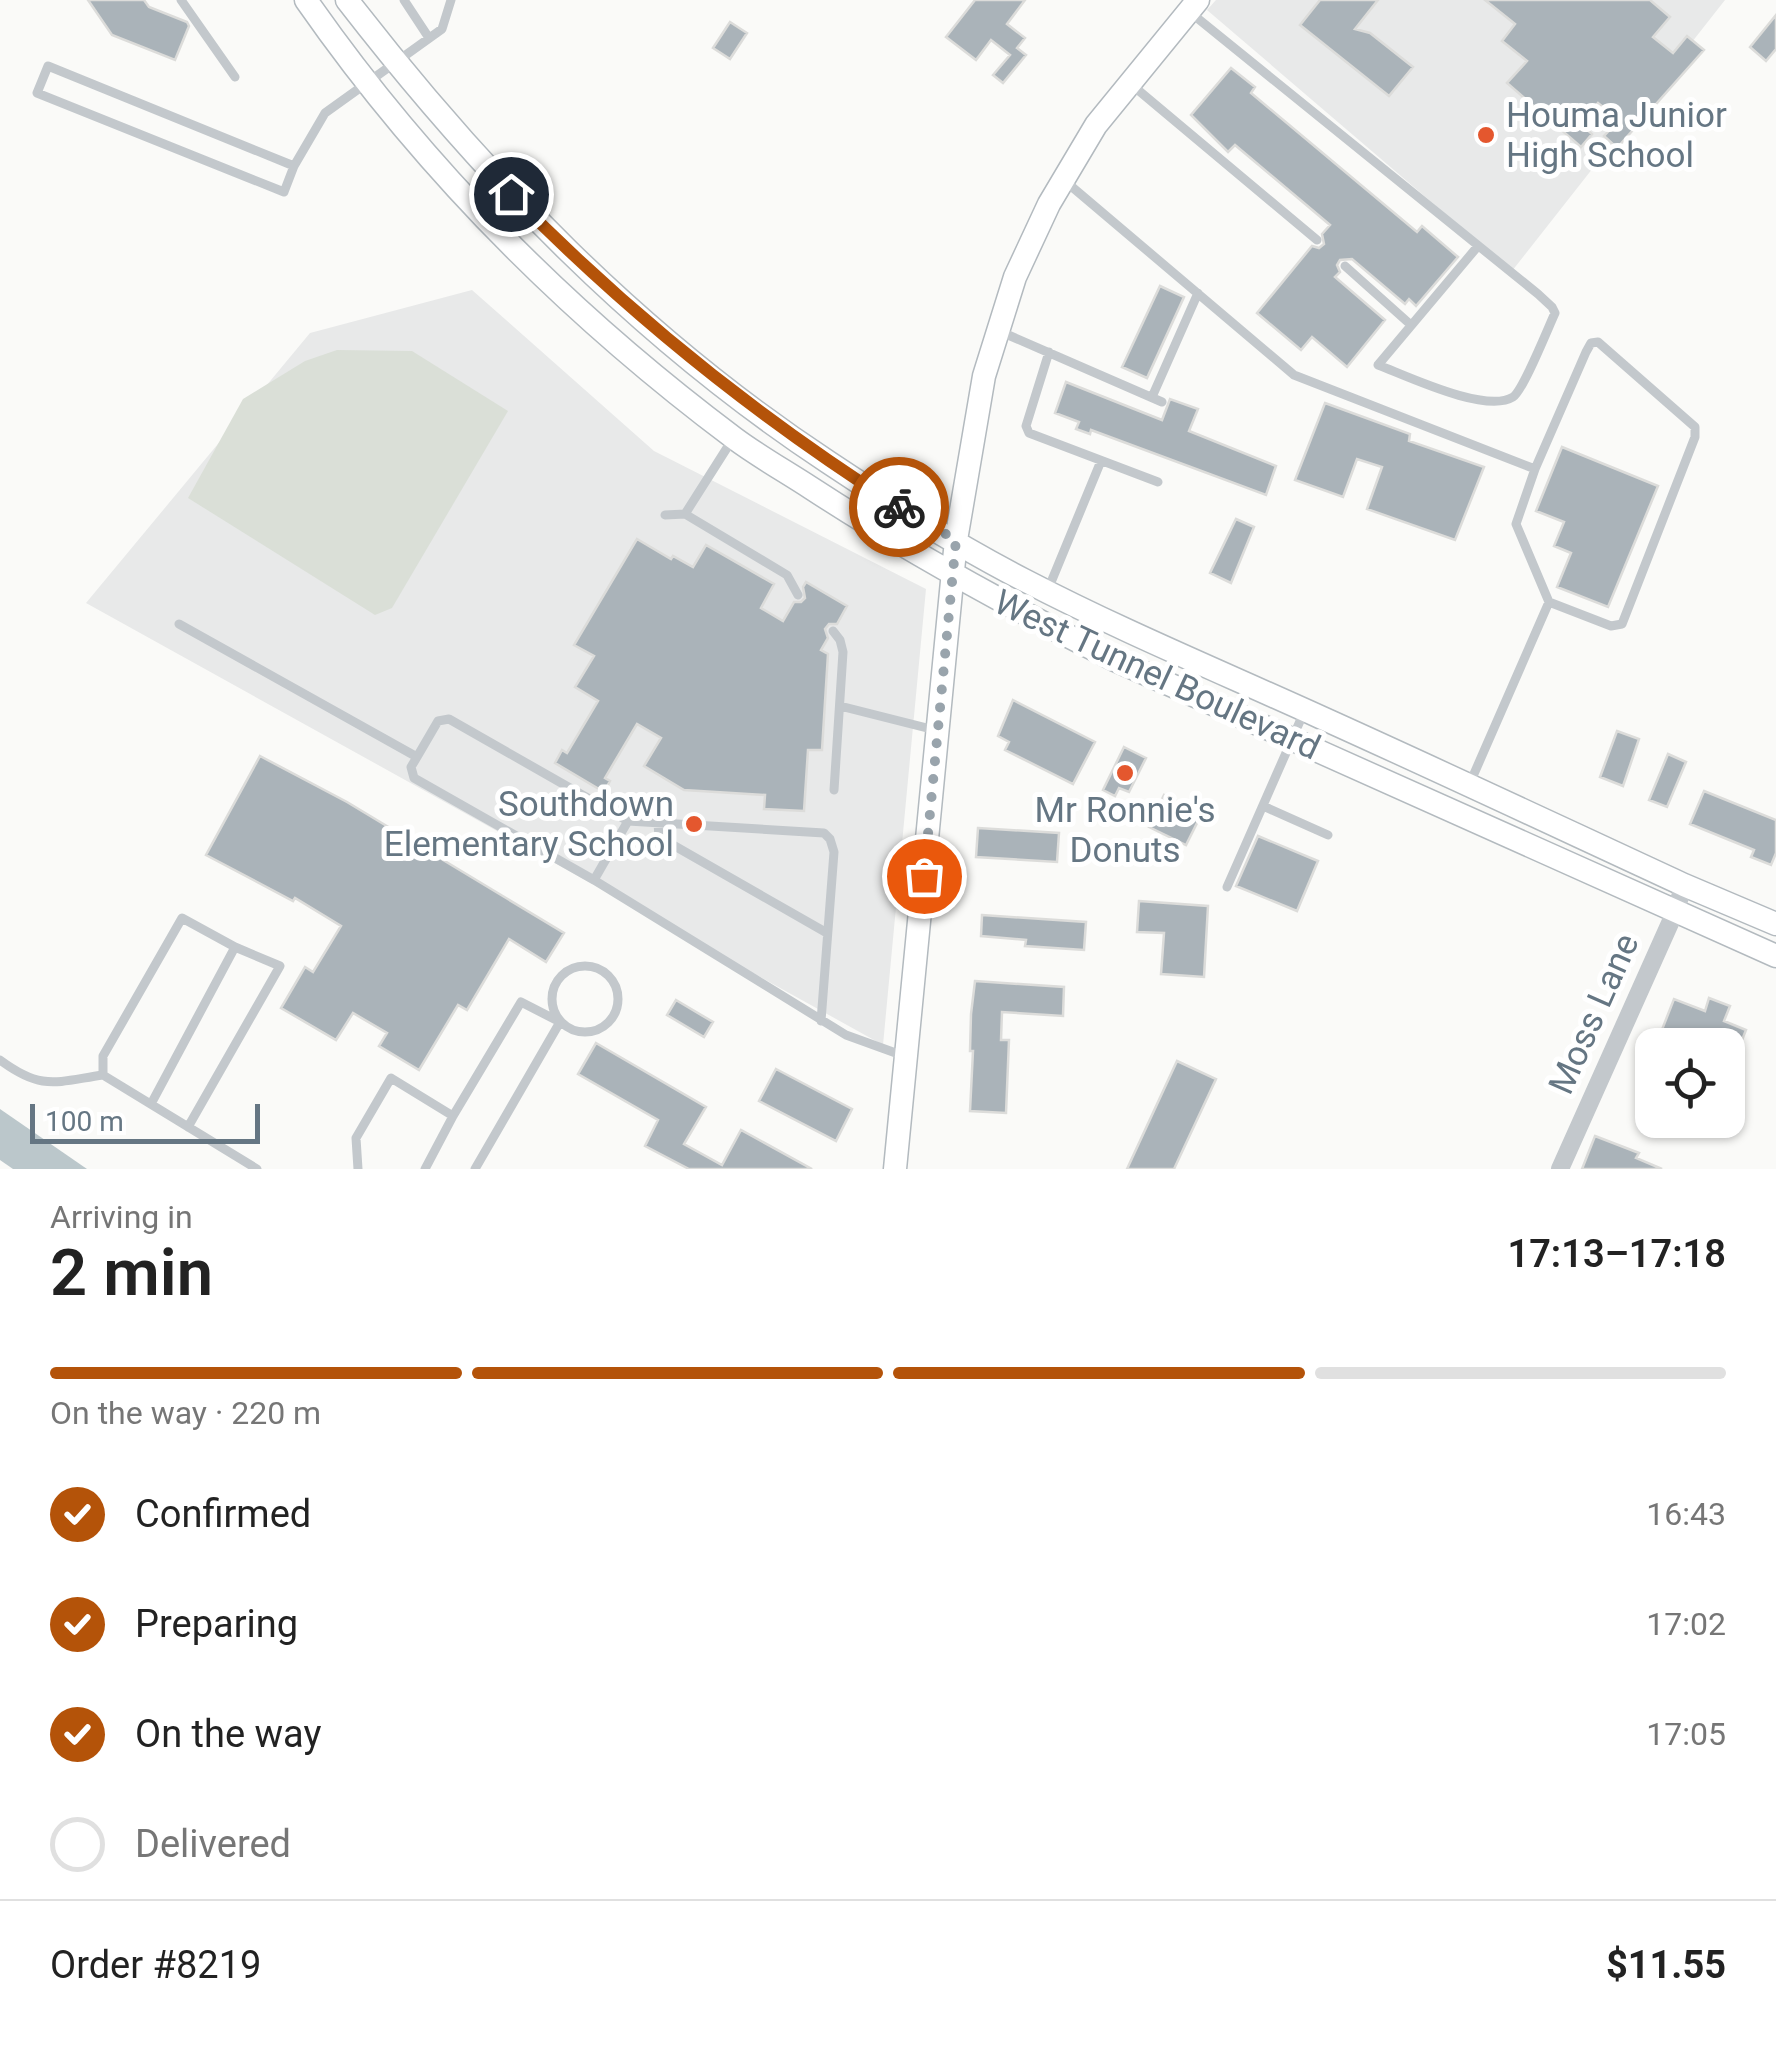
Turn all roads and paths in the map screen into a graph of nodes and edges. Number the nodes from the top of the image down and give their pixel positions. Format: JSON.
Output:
{"nodes":[{"id":1,"x":180,"y":0,"type":"edge"},
{"id":2,"x":306,"y":0,"type":"edge"},
{"id":3,"x":347,"y":0,"type":"edge"},
{"id":4,"x":404,"y":0,"type":"edge"},
{"id":5,"x":450,"y":0,"type":"edge"},
{"id":6,"x":1193,"y":6,"type":"edge"},
{"id":7,"x":429,"y":38,"type":"junction"},
{"id":8,"x":396,"y":62,"type":"junction"},
{"id":9,"x":235,"y":77,"type":"dead end"},
{"id":10,"x":368,"y":83,"type":"junction"},
{"id":11,"x":1130,"y":83,"type":"junction"},
{"id":12,"x":294,"y":166,"type":"junction"},
{"id":13,"x":1063,"y":180,"type":"junction"},
{"id":14,"x":1317,"y":240,"type":"dead end"},
{"id":15,"x":1478,"y":246,"type":"junction"},
{"id":16,"x":1345,"y":266,"type":"dead end"},
{"id":17,"x":1198,"y":293,"type":"junction"},
{"id":18,"x":1411,"y":326,"type":"junction"},
{"id":19,"x":996,"y":330,"type":"junction"},
{"id":20,"x":1049,"y":352,"type":"junction"},
{"id":21,"x":733,"y":437,"type":"junction"},
{"id":22,"x":1102,"y":461,"type":"junction"},
{"id":23,"x":1535,"y":470,"type":"junction"},
{"id":24,"x":1158,"y":482,"type":"dead end"},
{"id":25,"x":665,"y":514,"type":"dead end"},
{"id":26,"x":685,"y":514,"type":"junction"},
{"id":27,"x":956,"y":540,"type":"junction"},
{"id":28,"x":952,"y":575,"type":"junction"},
{"id":29,"x":1047,"y":592,"type":"junction"},
{"id":30,"x":798,"y":595,"type":"dead end"},
{"id":31,"x":1549,"y":602,"type":"junction"},
{"id":32,"x":180,"y":624,"type":"dead end"},
{"id":33,"x":832,"y":631,"type":"dead end"},
{"id":34,"x":840,"y":706,"type":"junction"},
{"id":35,"x":1304,"y":710,"type":"junction"},
{"id":36,"x":938,"y":731,"type":"junction"},
{"id":37,"x":1293,"y":740,"type":"junction"},
{"id":38,"x":416,"y":757,"type":"junction"},
{"id":39,"x":1469,"y":786,"type":"junction"},
{"id":40,"x":834,"y":790,"type":"dead end"},
{"id":41,"x":1263,"y":806,"type":"junction"},
{"id":42,"x":628,"y":821,"type":"junction"},
{"id":43,"x":658,"y":823,"type":"junction"},
{"id":44,"x":1328,"y":836,"type":"dead end"},
{"id":45,"x":594,"y":880,"type":"junction"},
{"id":46,"x":1684,"y":885,"type":"junction"},
{"id":47,"x":1227,"y":887,"type":"dead end"},
{"id":48,"x":1675,"y":912,"type":"junction"},
{"id":49,"x":1776,"y":924,"type":"edge"},
{"id":50,"x":828,"y":933,"type":"junction"},
{"id":51,"x":235,"y":946,"type":"junction"},
{"id":52,"x":1776,"y":956,"type":"edge"},
{"id":53,"x":821,"y":1021,"type":"junction"},
{"id":54,"x":560,"y":1022,"type":"junction"},
{"id":55,"x":906,"y":1056,"type":"junction"},
{"id":56,"x":0,"y":1060,"type":"edge"},
{"id":57,"x":103,"y":1074,"type":"junction"},
{"id":58,"x":151,"y":1104,"type":"junction"},
{"id":59,"x":453,"y":1116,"type":"junction"},
{"id":60,"x":188,"y":1127,"type":"junction"},
{"id":61,"x":360,"y":1168,"type":"edge"},
{"id":62,"x":256,"y":1169,"type":"edge"},
{"id":63,"x":424,"y":1169,"type":"edge"},
{"id":64,"x":475,"y":1169,"type":"edge"},
{"id":65,"x":895,"y":1169,"type":"edge"},
{"id":66,"x":1560,"y":1169,"type":"edge"}],
"edges":[{"from":1,"to":9,"type":"lane"},
{"from":2,"to":10,"type":"main road","name":"West Tunnel Boulevard"},
{"from":3,"to":8,"type":"main road","name":"West Tunnel Boulevard"},
{"from":4,"to":7,"type":"lane"},
{"from":5,"to":7,"type":"lane"},
{"from":6,"to":11,"type":"main road"},
{"from":6,"to":15,"type":"lane"},
{"from":7,"to":8,"type":"lane"},
{"from":8,"to":10,"type":"lane"},
{"from":8,"to":27,"type":"main road","name":"West Tunnel Boulevard"},
{"from":10,"to":12,"type":"lane"},
{"from":10,"to":21,"type":"main road","name":"West Tunnel Boulevard"},
{"from":11,"to":13,"type":"main road"},
{"from":11,"to":14,"type":"lane"},
{"from":12,"to":12,"type":"lane"},
{"from":13,"to":17,"type":"lane"},
{"from":13,"to":19,"type":"main road"},
{"from":15,"to":18,"type":"lane"},
{"from":15,"to":18,"type":"lane"},
{"from":16,"to":18,"type":"lane"},
{"from":17,"to":20,"type":"lane"},
{"from":17,"to":23,"type":"lane"},
{"from":19,"to":20,"type":"lane"},
{"from":19,"to":27,"type":"main road"},
{"from":20,"to":22,"type":"lane"},
{"from":21,"to":26,"type":"lane"},
{"from":21,"to":28,"type":"main road","name":"West Tunnel Boulevard"},
{"from":22,"to":24,"type":"lane"},
{"from":22,"to":29,"type":"lane"},
{"from":23,"to":31,"type":"lane"},
{"from":23,"to":31,"type":"lane"},
{"from":25,"to":26,"type":"lane"},
{"from":26,"to":30,"type":"lane"},
{"from":27,"to":28,"type":"main road"},
{"from":27,"to":29,"type":"main road","name":"West Tunnel Boulevard"},
{"from":28,"to":36,"type":"main road"},
{"from":28,"to":37,"type":"main road","name":"West Tunnel Boulevard"},
{"from":29,"to":35,"type":"main road","name":"West Tunnel Boulevard"},
{"from":31,"to":39,"type":"lane"},
{"from":32,"to":38,"type":"lane"},
{"from":33,"to":34,"type":"lane"},
{"from":34,"to":36,"type":"lane"},
{"from":34,"to":40,"type":"lane"},
{"from":35,"to":37,"type":"lane"},
{"from":35,"to":39,"type":"main road","name":"West Tunnel Boulevard"},
{"from":36,"to":55,"type":"main road"},
{"from":37,"to":41,"type":"lane"},
{"from":37,"to":48,"type":"main road","name":"West Tunnel Boulevard"},
{"from":38,"to":42,"type":"lane"},
{"from":38,"to":45,"type":"lane"},
{"from":39,"to":46,"type":"main road","name":"West Tunnel Boulevard"},
{"from":41,"to":44,"type":"lane"},
{"from":41,"to":47,"type":"lane"},
{"from":42,"to":43,"type":"lane"},
{"from":42,"to":45,"type":"lane"},
{"from":43,"to":50,"type":"lane"},
{"from":43,"to":50,"type":"lane"},
{"from":45,"to":53,"type":"lane"},
{"from":46,"to":48,"type":"street","name":"Moss Lane"},
{"from":46,"to":49,"type":"main road","name":"West Tunnel Boulevard"},
{"from":48,"to":52,"type":"main road","name":"West Tunnel Boulevard"},
{"from":48,"to":66,"type":"street","name":"Moss Lane"},
{"from":50,"to":53,"type":"lane"},
{"from":51,"to":57,"type":"lane"},
{"from":51,"to":58,"type":"lane"},
{"from":51,"to":60,"type":"lane"},
{"from":53,"to":55,"type":"lane"},
{"from":54,"to":54,"type":"lane"},
{"from":54,"to":59,"type":"lane"},
{"from":54,"to":64,"type":"lane"},
{"from":55,"to":65,"type":"main road"},
{"from":56,"to":57,"type":"lane"},
{"from":57,"to":58,"type":"lane"},
{"from":58,"to":60,"type":"lane"},
{"from":59,"to":61,"type":"lane"},
{"from":59,"to":63,"type":"lane"},
{"from":60,"to":62,"type":"lane"}]}
